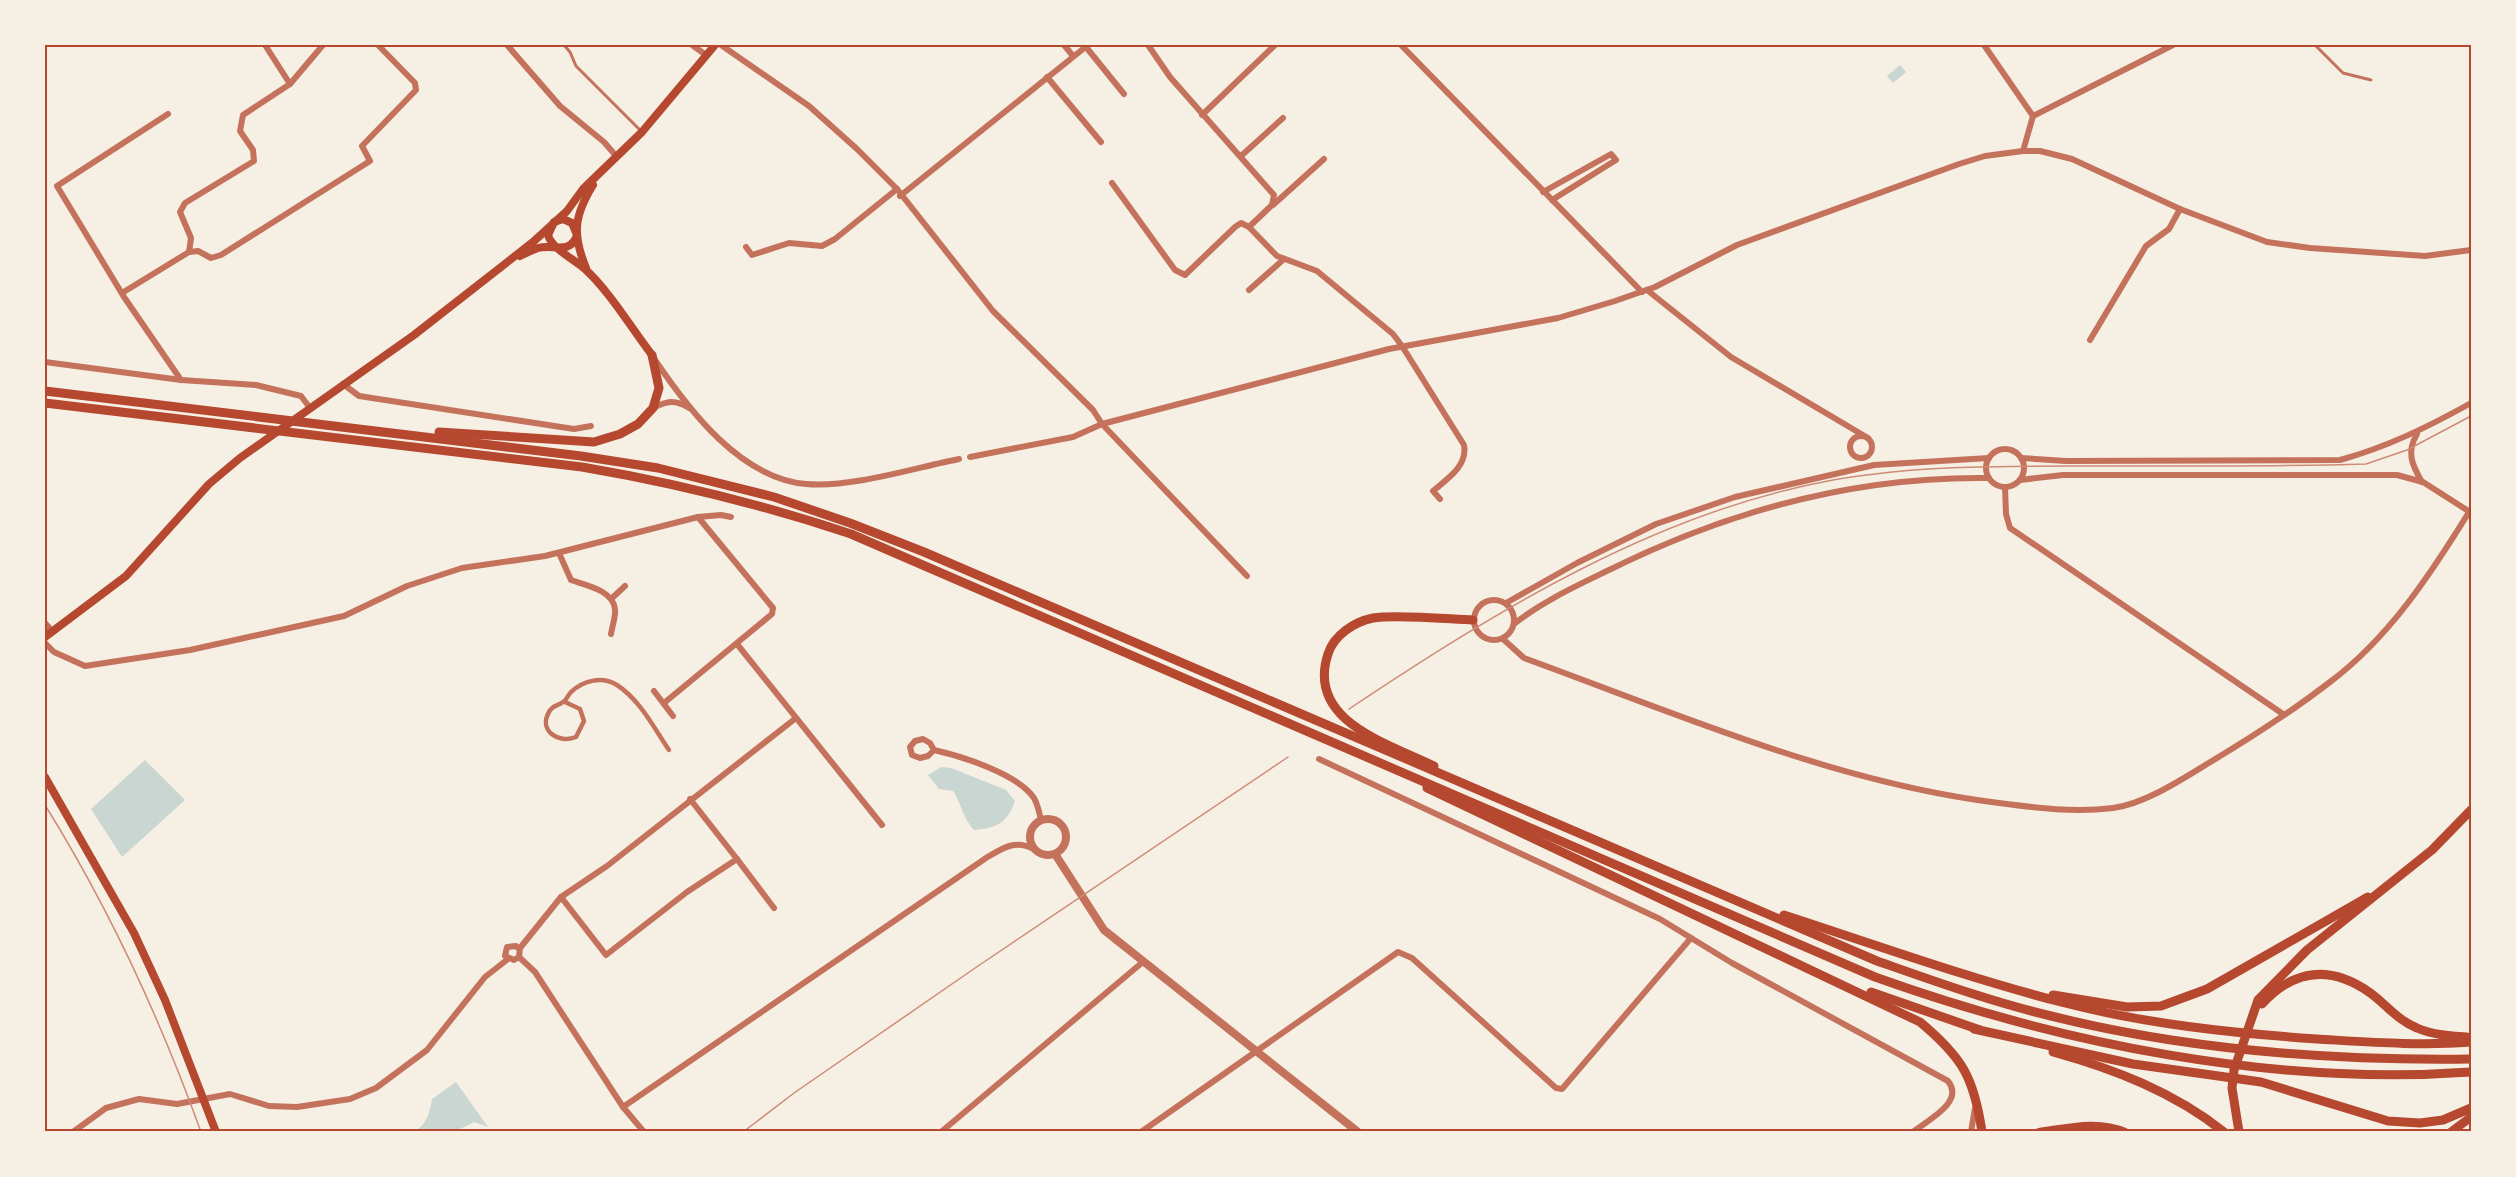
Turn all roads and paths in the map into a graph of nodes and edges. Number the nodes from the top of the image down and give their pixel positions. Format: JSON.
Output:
{"nodes":[{"id":1,"x":265,"y":45,"type":"edge"},
{"id":2,"x":323,"y":45,"type":"edge"},
{"id":3,"x":378,"y":45,"type":"edge"},
{"id":4,"x":507,"y":45,"type":"edge"},
{"id":5,"x":564,"y":45,"type":"edge"},
{"id":6,"x":692,"y":45,"type":"edge"},
{"id":7,"x":715,"y":45,"type":"edge"},
{"id":8,"x":721,"y":45,"type":"edge"},
{"id":9,"x":1064,"y":45,"type":"edge"},
{"id":10,"x":1149,"y":45,"type":"edge"},
{"id":11,"x":1275,"y":45,"type":"edge"},
{"id":12,"x":1401,"y":45,"type":"edge"},
{"id":13,"x":1984,"y":45,"type":"edge"},
{"id":14,"x":2173,"y":45,"type":"edge"},
{"id":15,"x":2315,"y":45,"type":"edge"},
{"id":16,"x":1087,"y":46,"type":"edge"},
{"id":17,"x":706,"y":55,"type":"junction"},
{"id":18,"x":1073,"y":57,"type":"junction"},
{"id":19,"x":1047,"y":77,"type":"junction"},
{"id":20,"x":2371,"y":80,"type":"dead end"},
{"id":21,"x":290,"y":84,"type":"junction"},
{"id":22,"x":1124,"y":94,"type":"dead end"},
{"id":23,"x":168,"y":114,"type":"dead end"},
{"id":24,"x":1202,"y":115,"type":"junction"},
{"id":25,"x":2033,"y":116,"type":"junction"},
{"id":26,"x":1283,"y":118,"type":"dead end"},
{"id":27,"x":642,"y":132,"type":"junction"},
{"id":28,"x":1101,"y":142,"type":"dead end"},
{"id":29,"x":2023,"y":151,"type":"junction"},
{"id":30,"x":1241,"y":156,"type":"junction"},
{"id":31,"x":616,"y":157,"type":"junction"},
{"id":32,"x":1324,"y":159,"type":"dead end"},
{"id":33,"x":598,"y":176,"type":"junction"},
{"id":34,"x":1112,"y":183,"type":"dead end"},
{"id":35,"x":1543,"y":192,"type":"junction"},
{"id":36,"x":898,"y":193,"type":"junction"},
{"id":37,"x":1552,"y":200,"type":"junction"},
{"id":38,"x":1272,"y":206,"type":"junction"},
{"id":39,"x":2180,"y":209,"type":"junction"},
{"id":40,"x":554,"y":222,"type":"junction"},
{"id":41,"x":1249,"y":227,"type":"junction"},
{"id":42,"x":577,"y":235,"type":"junction"},
{"id":43,"x":555,"y":246,"type":"junction"},
{"id":44,"x":746,"y":247,"type":"dead end"},
{"id":45,"x":2471,"y":250,"type":"edge"},
{"id":46,"x":189,"y":252,"type":"junction"},
{"id":47,"x":1284,"y":260,"type":"junction"},
{"id":48,"x":505,"y":264,"type":"junction"},
{"id":49,"x":587,"y":271,"type":"junction"},
{"id":50,"x":1249,"y":290,"type":"dead end"},
{"id":51,"x":1645,"y":291,"type":"junction"},
{"id":52,"x":122,"y":293,"type":"junction"},
{"id":53,"x":2090,"y":339,"type":"dead end"},
{"id":54,"x":1402,"y":346,"type":"junction"},
{"id":55,"x":652,"y":355,"type":"junction"},
{"id":56,"x":45,"y":362,"type":"edge"},
{"id":57,"x":181,"y":380,"type":"junction"},
{"id":58,"x":343,"y":384,"type":"junction"},
{"id":59,"x":45,"y":391,"type":"edge"},
{"id":60,"x":45,"y":403,"type":"edge"},
{"id":61,"x":2471,"y":403,"type":"edge"},
{"id":62,"x":310,"y":408,"type":"junction"},
{"id":63,"x":653,"y":408,"type":"junction"},
{"id":64,"x":693,"y":409,"type":"junction"},
{"id":65,"x":1102,"y":424,"type":"junction"},
{"id":66,"x":342,"y":426,"type":"junction"},
{"id":67,"x":591,"y":426,"type":"dead end"},
{"id":68,"x":2418,"y":433,"type":"junction"},
{"id":69,"x":1868,"y":438,"type":"dead end"},
{"id":70,"x":970,"y":457,"type":"dead end"},
{"id":71,"x":1989,"y":458,"type":"junction"},
{"id":72,"x":2021,"y":458,"type":"junction"},
{"id":73,"x":959,"y":459,"type":"dead end"},
{"id":74,"x":1989,"y":478,"type":"junction"},
{"id":75,"x":2020,"y":480,"type":"junction"},
{"id":76,"x":2423,"y":482,"type":"junction"},
{"id":77,"x":2005,"y":487,"type":"junction"},
{"id":78,"x":1440,"y":499,"type":"dead end"},
{"id":79,"x":2470,"y":510,"type":"edge"},
{"id":80,"x":698,"y":517,"type":"junction"},
{"id":81,"x":731,"y":517,"type":"dead end"},
{"id":82,"x":559,"y":553,"type":"junction"},
{"id":83,"x":1248,"y":576,"type":"dead end"},
{"id":84,"x":625,"y":586,"type":"dead end"},
{"id":85,"x":611,"y":599,"type":"junction"},
{"id":86,"x":1506,"y":603,"type":"junction"},
{"id":87,"x":1473,"y":620,"type":"junction"},
{"id":88,"x":45,"y":623,"type":"edge"},
{"id":89,"x":1514,"y":624,"type":"junction"},
{"id":90,"x":49,"y":634,"type":"edge"},
{"id":91,"x":611,"y":634,"type":"dead end"},
{"id":92,"x":1503,"y":639,"type":"junction"},
{"id":93,"x":45,"y":643,"type":"edge"},
{"id":94,"x":737,"y":644,"type":"junction"},
{"id":95,"x":654,"y":691,"type":"dead end"},
{"id":96,"x":565,"y":702,"type":"junction"},
{"id":97,"x":664,"y":703,"type":"junction"},
{"id":98,"x":1248,"y":704,"type":"junction"},
{"id":99,"x":2283,"y":714,"type":"junction"},
{"id":100,"x":673,"y":716,"type":"dead end"},
{"id":101,"x":795,"y":717,"type":"junction"},
{"id":102,"x":669,"y":750,"type":"dead end"},
{"id":103,"x":934,"y":750,"type":"dead end"},
{"id":104,"x":1319,"y":759,"type":"dead end"},
{"id":105,"x":45,"y":777,"type":"edge"},
{"id":106,"x":690,"y":799,"type":"junction"},
{"id":107,"x":2471,"y":810,"type":"edge"},
{"id":108,"x":1041,"y":820,"type":"junction"},
{"id":109,"x":1550,"y":822,"type":"junction"},
{"id":110,"x":882,"y":825,"type":"dead end"},
{"id":111,"x":1034,"y":849,"type":"junction"},
{"id":112,"x":1054,"y":854,"type":"junction"},
{"id":113,"x":736,"y":859,"type":"junction"},
{"id":114,"x":2396,"y":880,"type":"junction"},
{"id":115,"x":1728,"y":896,"type":"junction"},
{"id":116,"x":561,"y":897,"type":"junction"},
{"id":117,"x":774,"y":908,"type":"dead end"},
{"id":118,"x":1691,"y":938,"type":"junction"},
{"id":119,"x":519,"y":949,"type":"junction"},
{"id":120,"x":519,"y":957,"type":"junction"},
{"id":121,"x":1783,"y":957,"type":"junction"},
{"id":122,"x":508,"y":959,"type":"junction"},
{"id":123,"x":1144,"y":961,"type":"junction"},
{"id":124,"x":2016,"y":988,"type":"junction"},
{"id":125,"x":2250,"y":1017,"type":"junction"},
{"id":126,"x":1974,"y":1029,"type":"junction"},
{"id":127,"x":2471,"y":1040,"type":"edge"},
{"id":128,"x":1259,"y":1052,"type":"junction"},
{"id":129,"x":2471,"y":1059,"type":"edge"},
{"id":130,"x":2471,"y":1072,"type":"edge"},
{"id":131,"x":204,"y":1098,"type":"junction"},
{"id":132,"x":1976,"y":1102,"type":"junction"},
{"id":133,"x":623,"y":1107,"type":"junction"},
{"id":134,"x":2471,"y":1108,"type":"edge"},
{"id":135,"x":2471,"y":1117,"type":"edge"},
{"id":136,"x":73,"y":1132,"type":"edge"},
{"id":137,"x":216,"y":1132,"type":"edge"},
{"id":138,"x":644,"y":1132,"type":"edge"},
{"id":139,"x":941,"y":1132,"type":"edge"},
{"id":140,"x":1141,"y":1132,"type":"edge"},
{"id":141,"x":1358,"y":1132,"type":"edge"},
{"id":142,"x":1913,"y":1132,"type":"edge"},
{"id":143,"x":1971,"y":1132,"type":"edge"},
{"id":144,"x":1982,"y":1132,"type":"edge"},
{"id":145,"x":2039,"y":1132,"type":"edge"},
{"id":146,"x":2126,"y":1132,"type":"edge"},
{"id":147,"x":2224,"y":1132,"type":"edge"},
{"id":148,"x":2239,"y":1132,"type":"edge"},
{"id":149,"x":2451,"y":1132,"type":"edge"}],
"edges":[{"from":1,"to":21,"type":"street"},
{"from":2,"to":21,"type":"street"},
{"from":3,"to":46,"type":"street"},
{"from":4,"to":31,"type":"street"},
{"from":5,"to":27,"type":"lane"},
{"from":6,"to":17,"type":"street"},
{"from":7,"to":17,"type":"main road"},
{"from":8,"to":36,"type":"street"},
{"from":9,"to":18,"type":"street"},
{"from":10,"to":24,"type":"street"},
{"from":11,"to":24,"type":"street"},
{"from":12,"to":35,"type":"street"},
{"from":13,"to":25,"type":"street"},
{"from":14,"to":25,"type":"street"},
{"from":15,"to":20,"type":"lane"},
{"from":16,"to":18,"type":"street"},
{"from":16,"to":22,"type":"street"},
{"from":17,"to":27,"type":"main road"},
{"from":18,"to":19,"type":"street"},
{"from":19,"to":28,"type":"street"},
{"from":19,"to":36,"type":"street"},
{"from":21,"to":46,"type":"street"},
{"from":23,"to":52,"type":"street"},
{"from":24,"to":30,"type":"street"},
{"from":25,"to":29,"type":"street"},
{"from":26,"to":30,"type":"street"},
{"from":27,"to":31,"type":"main road"},
{"from":29,"to":39,"type":"street"},
{"from":29,"to":51,"type":"street"},
{"from":30,"to":38,"type":"street"},
{"from":31,"to":33,"type":"main road"},
{"from":32,"to":38,"type":"street"},
{"from":33,"to":40,"type":"main road"},
{"from":33,"to":42,"type":"main road"},
{"from":34,"to":41,"type":"street"},
{"from":35,"to":37,"type":"street"},
{"from":35,"to":37,"type":"street"},
{"from":36,"to":44,"type":"street"},
{"from":36,"to":65,"type":"street"},
{"from":37,"to":51,"type":"street"},
{"from":38,"to":41,"type":"street"},
{"from":39,"to":45,"type":"street"},
{"from":39,"to":53,"type":"street"},
{"from":40,"to":42,"type":"main road"},
{"from":40,"to":43,"type":"main road"},
{"from":40,"to":48,"type":"main road"},
{"from":41,"to":47,"type":"street"},
{"from":42,"to":43,"type":"main road"},
{"from":42,"to":49,"type":"main road"},
{"from":43,"to":48,"type":"main road"},
{"from":43,"to":49,"type":"main road"},
{"from":46,"to":52,"type":"street"},
{"from":47,"to":50,"type":"street"},
{"from":47,"to":54,"type":"street"},
{"from":48,"to":58,"type":"main road"},
{"from":49,"to":55,"type":"main road"},
{"from":51,"to":54,"type":"street"},
{"from":51,"to":69,"type":"street"},
{"from":52,"to":57,"type":"street"},
{"from":54,"to":65,"type":"street"},
{"from":54,"to":78,"type":"street"},
{"from":55,"to":63,"type":"main road"},
{"from":55,"to":64,"type":"street"},
{"from":56,"to":57,"type":"street"},
{"from":57,"to":62,"type":"street"},
{"from":58,"to":62,"type":"main road"},
{"from":58,"to":67,"type":"street"},
{"from":59,"to":66,"type":"main road"},
{"from":60,"to":98,"type":"main road"},
{"from":61,"to":68,"type":"street"},
{"from":62,"to":90,"type":"main road"},
{"from":63,"to":64,"type":"street"},
{"from":63,"to":66,"type":"main road"},
{"from":64,"to":73,"type":"street"},
{"from":65,"to":70,"type":"street"},
{"from":65,"to":83,"type":"street"},
{"from":66,"to":109,"type":"main road"},
{"from":68,"to":72,"type":"street"},
{"from":68,"to":76,"type":"street"},
{"from":71,"to":72,"type":"street"},
{"from":71,"to":74,"type":"street"},
{"from":71,"to":86,"type":"street"},
{"from":72,"to":75,"type":"street"},
{"from":74,"to":77,"type":"street"},
{"from":74,"to":89,"type":"street"},
{"from":75,"to":76,"type":"street"},
{"from":75,"to":77,"type":"street"},
{"from":76,"to":79,"type":"street"},
{"from":77,"to":99,"type":"street"},
{"from":79,"to":99,"type":"street"},
{"from":80,"to":81,"type":"street"},
{"from":80,"to":82,"type":"street"},
{"from":80,"to":94,"type":"street"},
{"from":82,"to":85,"type":"street"},
{"from":82,"to":93,"type":"street"},
{"from":84,"to":85,"type":"street"},
{"from":85,"to":91,"type":"street"},
{"from":86,"to":87,"type":"street"},
{"from":86,"to":89,"type":"street"},
{"from":87,"to":92,"type":"street"},
{"from":87,"to":109,"type":"main road"},
{"from":88,"to":90,"type":"street"},
{"from":89,"to":92,"type":"street"},
{"from":92,"to":99,"type":"street"},
{"from":94,"to":97,"type":"street"},
{"from":94,"to":101,"type":"street"},
{"from":95,"to":97,"type":"street"},
{"from":96,"to":96,"type":"street"},
{"from":96,"to":102,"type":"street"},
{"from":97,"to":100,"type":"street"},
{"from":98,"to":121,"type":"main road"},
{"from":98,"to":130,"type":"main road"},
{"from":101,"to":106,"type":"street"},
{"from":101,"to":110,"type":"street"},
{"from":103,"to":108,"type":"street"},
{"from":104,"to":118,"type":"street"},
{"from":105,"to":131,"type":"main road"},
{"from":106,"to":113,"type":"street"},
{"from":106,"to":116,"type":"street"},
{"from":107,"to":114,"type":"main road"},
{"from":108,"to":111,"type":"street"},
{"from":108,"to":112,"type":"street"},
{"from":109,"to":115,"type":"main road"},
{"from":111,"to":112,"type":"street"},
{"from":111,"to":133,"type":"street"},
{"from":112,"to":123,"type":"street"},
{"from":113,"to":116,"type":"street"},
{"from":113,"to":117,"type":"street"},
{"from":114,"to":124,"type":"main road"},
{"from":114,"to":125,"type":"main road"},
{"from":115,"to":124,"type":"main road"},
{"from":115,"to":129,"type":"main road"},
{"from":116,"to":119,"type":"street"},
{"from":118,"to":128,"type":"street"},
{"from":118,"to":142,"type":"street"},
{"from":119,"to":120,"type":"street"},
{"from":119,"to":122,"type":"street"},
{"from":120,"to":122,"type":"street"},
{"from":120,"to":133,"type":"street"},
{"from":121,"to":126,"type":"main road"},
{"from":121,"to":132,"type":"main road"},
{"from":122,"to":131,"type":"street"},
{"from":123,"to":128,"type":"street"},
{"from":123,"to":139,"type":"street"},
{"from":124,"to":127,"type":"main road"},
{"from":125,"to":127,"type":"main road"},
{"from":125,"to":148,"type":"main road"},
{"from":126,"to":134,"type":"main road"},
{"from":126,"to":147,"type":"main road"},
{"from":128,"to":140,"type":"street"},
{"from":128,"to":141,"type":"street"},
{"from":131,"to":136,"type":"street"},
{"from":131,"to":137,"type":"main road"},
{"from":132,"to":143,"type":"street"},
{"from":132,"to":144,"type":"main road"},
{"from":133,"to":138,"type":"street"},
{"from":135,"to":149,"type":"main road"},
{"from":145,"to":146,"type":"main road"}]}
